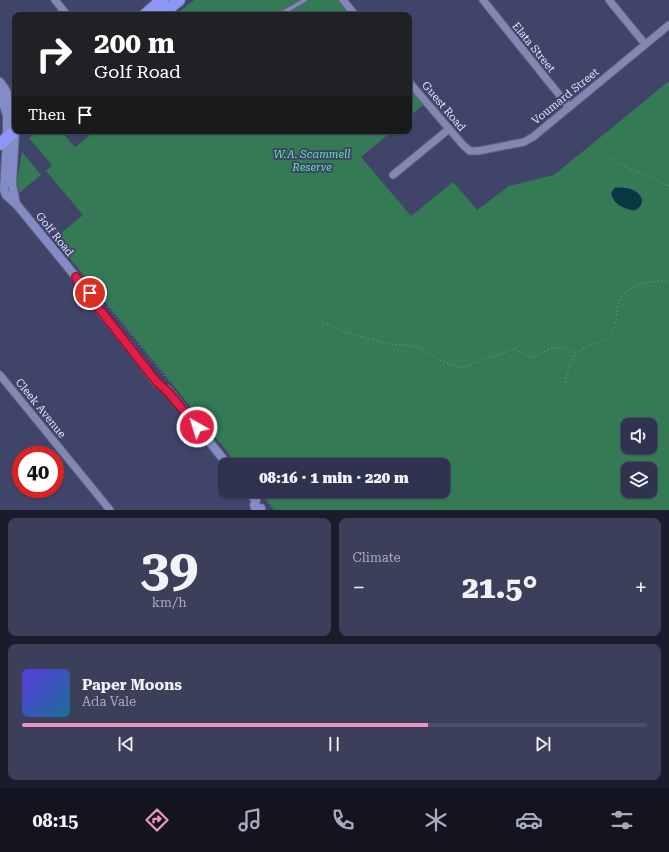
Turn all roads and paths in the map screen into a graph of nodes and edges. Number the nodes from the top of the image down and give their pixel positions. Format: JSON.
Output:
{"nodes":[{"id":1,"x":55,"y":0,"type":"edge"},
{"id":2,"x":179,"y":0,"type":"edge"},
{"id":3,"x":305,"y":0,"type":"edge"},
{"id":4,"x":343,"y":0,"type":"edge"},
{"id":5,"x":483,"y":0,"type":"edge"},
{"id":6,"x":609,"y":0,"type":"edge"},
{"id":7,"x":164,"y":8,"type":"edge"},
{"id":8,"x":65,"y":12,"type":"edge"},
{"id":9,"x":153,"y":12,"type":"edge"},
{"id":10,"x":284,"y":12,"type":"edge"},
{"id":11,"x":353,"y":12,"type":"edge"},
{"id":12,"x":669,"y":25,"type":"edge"},
{"id":13,"x":645,"y":44,"type":"junction"},
{"id":14,"x":0,"y":82,"type":"edge"},
{"id":15,"x":412,"y":86,"type":"edge"},
{"id":16,"x":3,"y":91,"type":"edge"},
{"id":17,"x":12,"y":97,"type":"edge"},
{"id":18,"x":569,"y":107,"type":"junction"},
{"id":19,"x":12,"y":109,"type":"edge"},
{"id":20,"x":449,"y":129,"type":"junction"},
{"id":21,"x":11,"y":135,"type":"edge"},
{"id":22,"x":463,"y":145,"type":"joint"},
{"id":23,"x":610,"y":158,"type":"dead end"},
{"id":24,"x":393,"y":175,"type":"dead end"},
{"id":25,"x":669,"y":186,"type":"edge"},
{"id":26,"x":0,"y":188,"type":"edge"},
{"id":27,"x":6,"y":195,"type":"junction"},
{"id":28,"x":17,"y":205,"type":"junction"},
{"id":29,"x":669,"y":281,"type":"edge"},
{"id":30,"x":104,"y":309,"type":"junction"},
{"id":31,"x":323,"y":323,"type":"dead end"},
{"id":32,"x":578,"y":353,"type":"junction"},
{"id":33,"x":161,"y":372,"type":"dead end"},
{"id":34,"x":0,"y":375,"type":"edge"},
{"id":35,"x":565,"y":383,"type":"dead end"},
{"id":36,"x":222,"y":458,"type":"edge"},
{"id":37,"x":252,"y":498,"type":"edge"},
{"id":38,"x":266,"y":498,"type":"edge"},
{"id":39,"x":257,"y":508,"type":"edge"},
{"id":40,"x":110,"y":510,"type":"edge"},
{"id":41,"x":273,"y":510,"type":"edge"}],
"edges":[{"from":1,"to":8,"type":"street"},
{"from":2,"to":7,"type":"highway"},
{"from":3,"to":10,"type":"lane"},
{"from":4,"to":11,"type":"street"},
{"from":5,"to":18,"type":"street","name":"Elata Street"},
{"from":6,"to":13,"type":"street"},
{"from":7,"to":9,"type":"highway"},
{"from":12,"to":13,"type":"street","name":"Voumard Street"},
{"from":13,"to":18,"type":"street","name":"Voumard Street"},
{"from":14,"to":16,"type":"street"},
{"from":15,"to":20,"type":"street","name":"Guest Road"},
{"from":16,"to":17,"type":"street"},
{"from":16,"to":19,"type":"street"},
{"from":16,"to":21,"type":"street"},
{"from":18,"to":22,"type":"street","name":"Voumard Street"},
{"from":20,"to":22,"type":"street","name":"Guest Road"},
{"from":20,"to":24,"type":"street"},
{"from":21,"to":27,"type":"street"},
{"from":21,"to":28,"type":"street","name":"Golf Road"},
{"from":23,"to":25,"type":"path"},
{"from":26,"to":27,"type":"street","name":"Golf Road"},
{"from":27,"to":28,"type":"street","name":"Golf Road"},
{"from":28,"to":30,"type":"street","name":"Golf Road"},
{"from":29,"to":32,"type":"path"},
{"from":30,"to":33,"type":"path"},
{"from":30,"to":36,"type":"street","name":"Golf Road"},
{"from":31,"to":32,"type":"path"},
{"from":32,"to":35,"type":"path"},
{"from":34,"to":40,"type":"street","name":"Cleek Avenue"},
{"from":37,"to":39,"type":"street"},
{"from":38,"to":41,"type":"path"}]}
